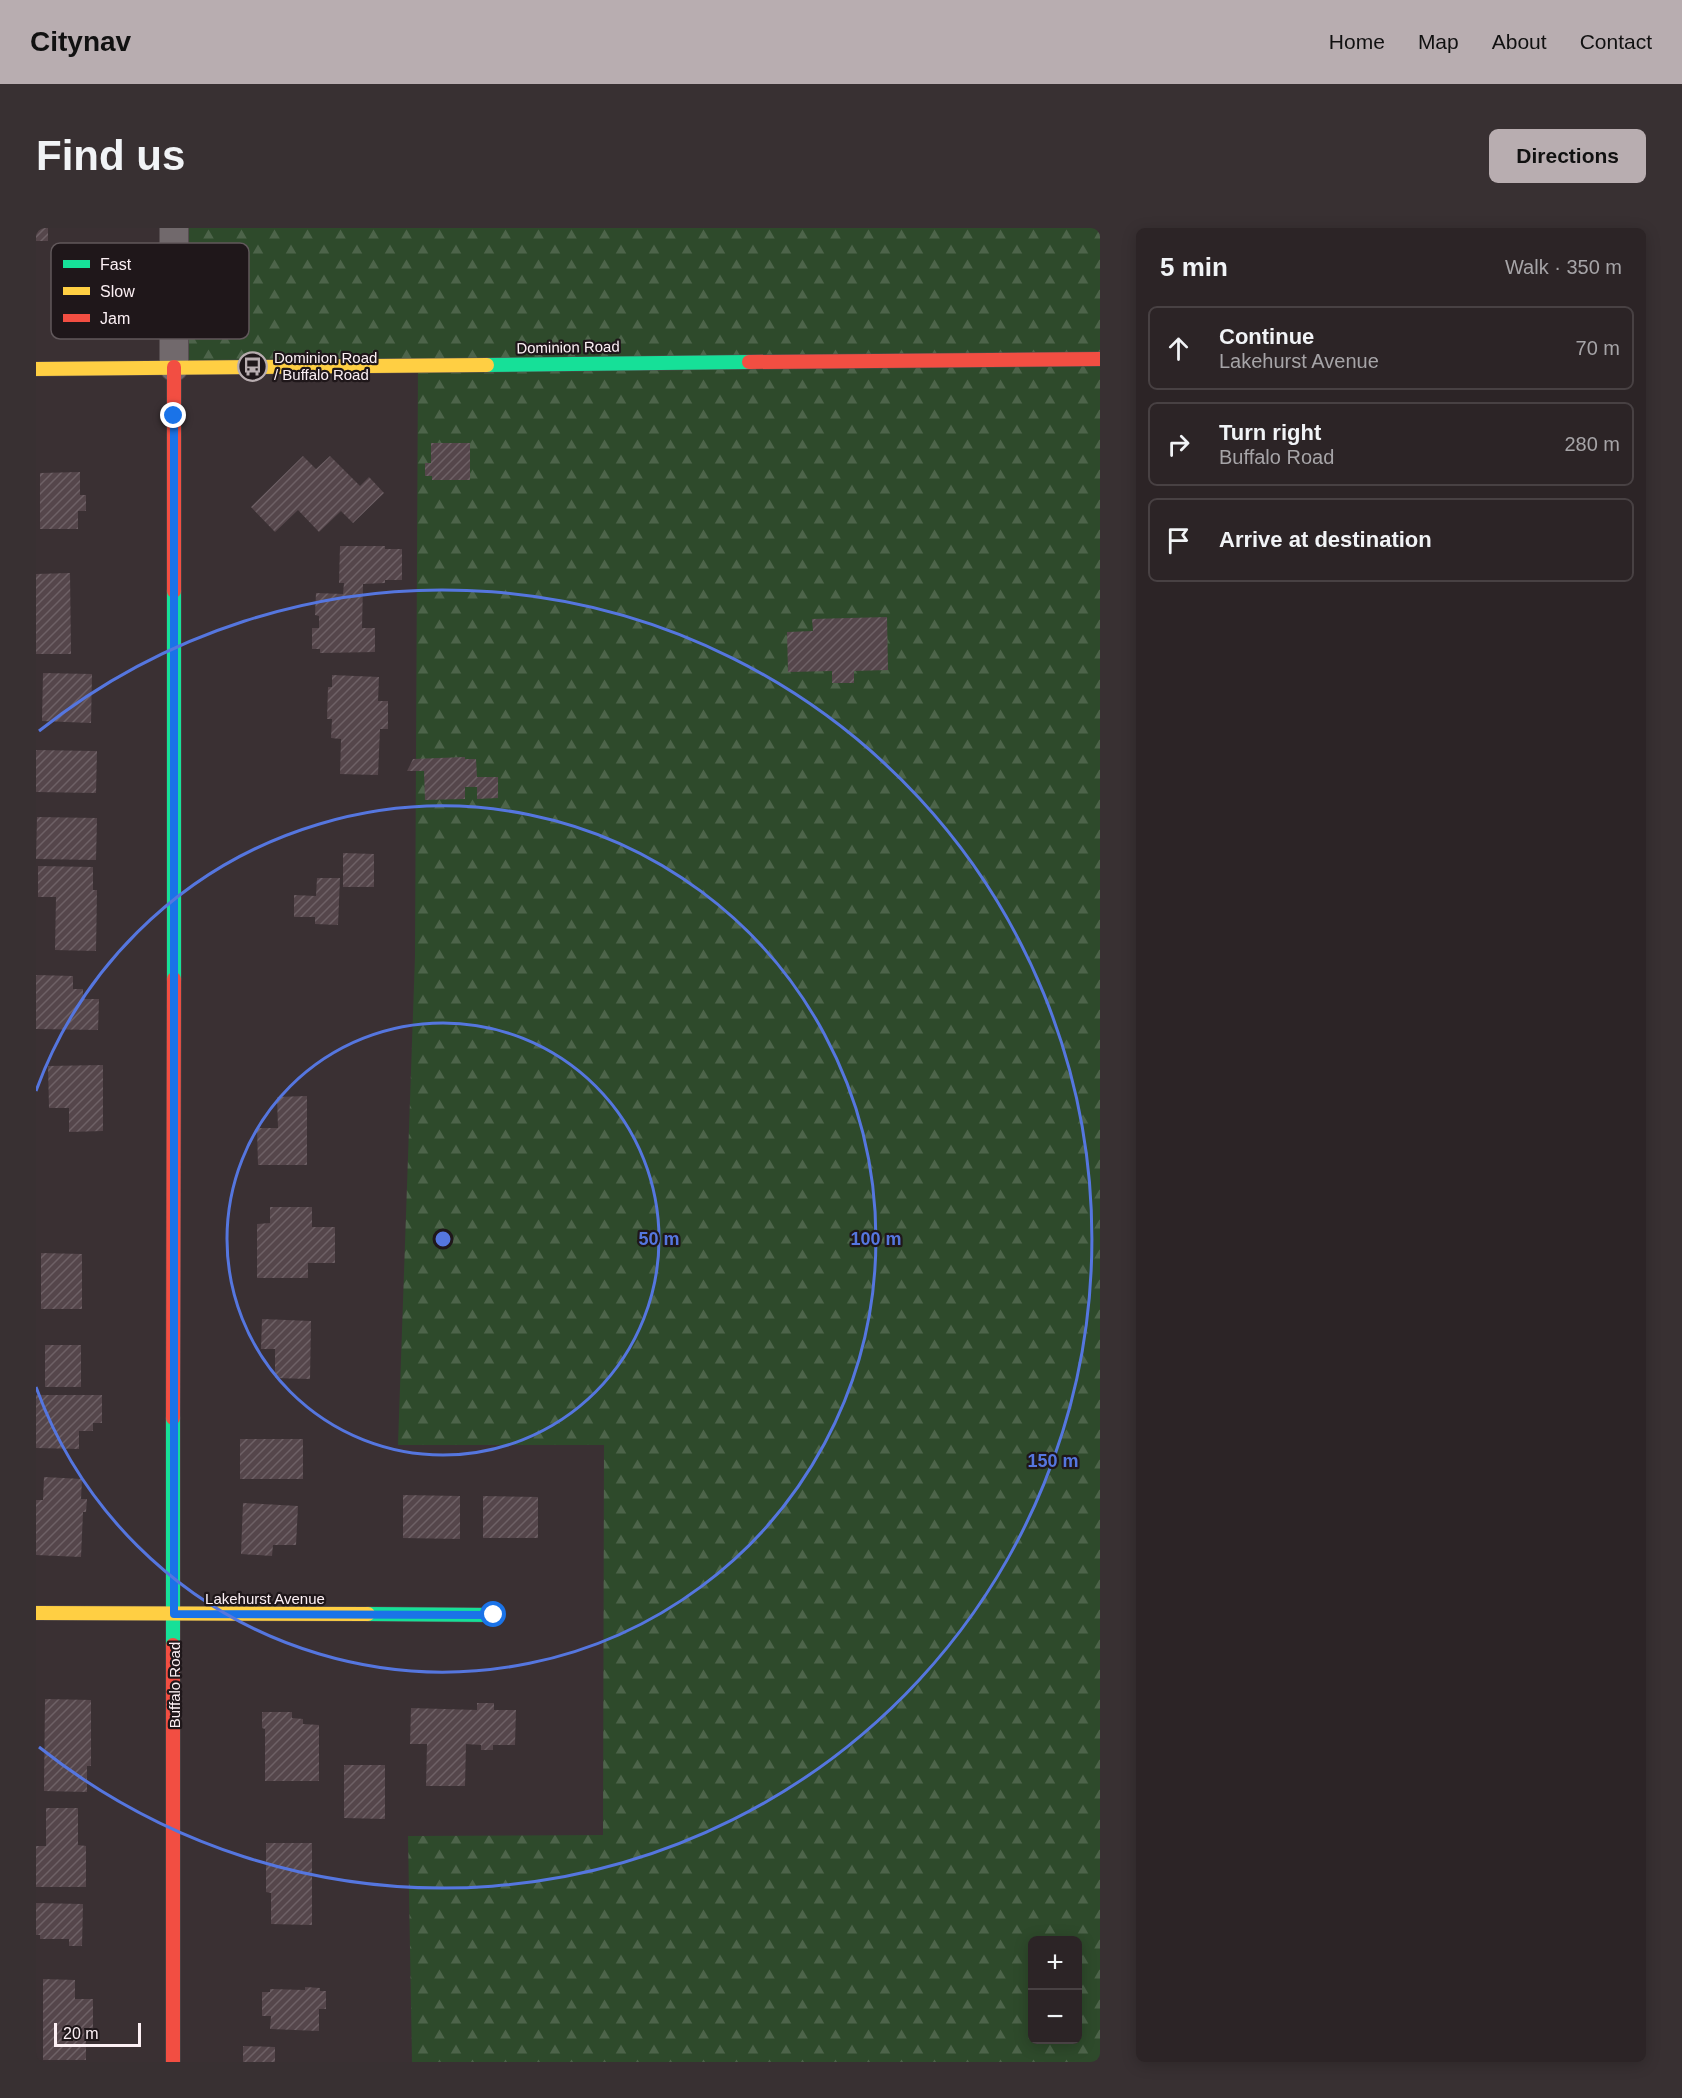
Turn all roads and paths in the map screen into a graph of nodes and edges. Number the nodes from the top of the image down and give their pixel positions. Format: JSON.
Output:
{"nodes":[{"id":1,"x":174,"y":339,"type":"edge"},
{"id":2,"x":1100,"y":359,"type":"edge"},
{"id":3,"x":174,"y":367,"type":"junction"},
{"id":4,"x":36,"y":369,"type":"edge"},
{"id":5,"x":36,"y":1613,"type":"edge"},
{"id":6,"x":174,"y":1614,"type":"junction"},
{"id":7,"x":494,"y":1615,"type":"dead end"},
{"id":8,"x":173,"y":2062,"type":"edge"}],
"edges":[{"from":1,"to":3,"type":"street","name":"Buffalo Road"},
{"from":2,"to":3,"type":"street","name":"Dominion Road"},
{"from":3,"to":4,"type":"street","name":"Dominion Road"},
{"from":3,"to":6,"type":"street","name":"Buffalo Road"},
{"from":5,"to":6,"type":"street","name":"Lakehurst Avenue"},
{"from":6,"to":7,"type":"street","name":"Lakehurst Avenue"},
{"from":6,"to":8,"type":"street","name":"Buffalo Road"}]}
